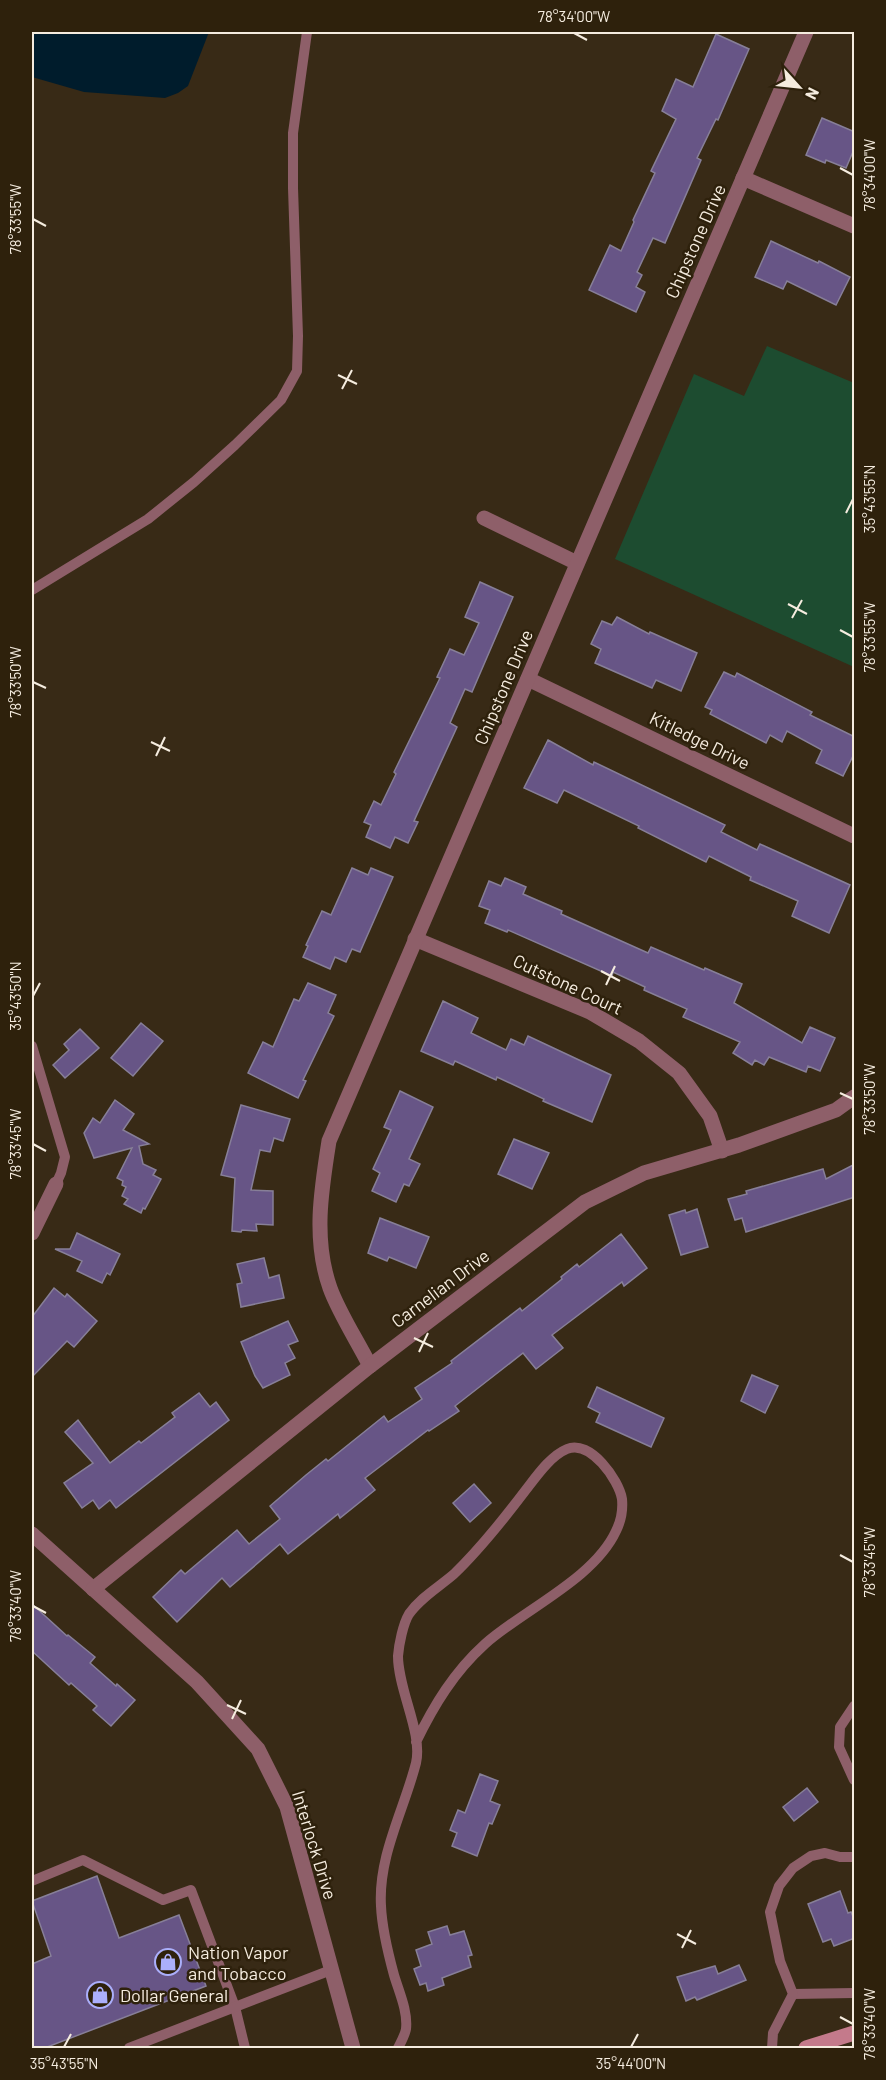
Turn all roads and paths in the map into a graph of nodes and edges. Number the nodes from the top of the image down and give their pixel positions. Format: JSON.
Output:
{"nodes":[{"id":1,"x":307,"y":32,"type":"edge"},
{"id":2,"x":806,"y":32,"type":"edge"},
{"id":3,"x":743,"y":178,"type":"junction"},
{"id":4,"x":855,"y":226,"type":"edge"},
{"id":5,"x":484,"y":518,"type":"dead end"},
{"id":6,"x":577,"y":563,"type":"junction"},
{"id":7,"x":32,"y":590,"type":"edge"},
{"id":8,"x":528,"y":679,"type":"junction"},
{"id":9,"x":855,"y":836,"type":"edge"},
{"id":10,"x":415,"y":939,"type":"junction"},
{"id":11,"x":32,"y":1046,"type":"edge"},
{"id":12,"x":855,"y":1097,"type":"edge"},
{"id":13,"x":722,"y":1151,"type":"junction"},
{"id":14,"x":56,"y":1184,"type":"joint"},
{"id":15,"x":32,"y":1233,"type":"edge"},
{"id":16,"x":370,"y":1366,"type":"junction"},
{"id":17,"x":32,"y":1534,"type":"edge"},
{"id":18,"x":93,"y":1588,"type":"junction"},
{"id":19,"x":855,"y":1706,"type":"edge"},
{"id":20,"x":416,"y":1742,"type":"junction"},
{"id":21,"x":855,"y":1780,"type":"edge"},
{"id":22,"x":855,"y":1857,"type":"edge"},
{"id":23,"x":32,"y":1881,"type":"edge"},
{"id":24,"x":331,"y":1970,"type":"junction"},
{"id":25,"x":855,"y":1993,"type":"edge"},
{"id":26,"x":793,"y":1994,"type":"junction"},
{"id":27,"x":235,"y":2007,"type":"junction"},
{"id":28,"x":855,"y":2033,"type":"edge"},
{"id":29,"x":129,"y":2049,"type":"edge"},
{"id":30,"x":245,"y":2049,"type":"edge"},
{"id":31,"x":353,"y":2049,"type":"edge"},
{"id":32,"x":398,"y":2049,"type":"edge"},
{"id":33,"x":772,"y":2049,"type":"edge"},
{"id":34,"x":806,"y":2049,"type":"edge"}],
"edges":[{"from":1,"to":7,"type":"lane"},
{"from":2,"to":3,"type":"street","name":"Chipstone Drive"},
{"from":3,"to":4,"type":"street"},
{"from":3,"to":6,"type":"street","name":"Chipstone Drive"},
{"from":5,"to":6,"type":"street"},
{"from":6,"to":8,"type":"street","name":"Chipstone Drive"},
{"from":8,"to":9,"type":"street","name":"Kitledge Drive"},
{"from":8,"to":10,"type":"street","name":"Chipstone Drive"},
{"from":10,"to":13,"type":"street","name":"Cutstone Court"},
{"from":10,"to":16,"type":"street","name":"Chipstone Drive"},
{"from":11,"to":14,"type":"lane"},
{"from":12,"to":13,"type":"street","name":"Carnelian Drive"},
{"from":13,"to":16,"type":"street","name":"Carnelian Drive"},
{"from":14,"to":15,"type":"street"},
{"from":16,"to":18,"type":"street","name":"Carnelian Drive"},
{"from":17,"to":18,"type":"street","name":"Interlock Drive"},
{"from":18,"to":24,"type":"street","name":"Interlock Drive"},
{"from":19,"to":21,"type":"lane"},
{"from":20,"to":20,"type":"lane"},
{"from":20,"to":32,"type":"lane"},
{"from":22,"to":26,"type":"lane"},
{"from":23,"to":27,"type":"lane"},
{"from":24,"to":27,"type":"lane"},
{"from":24,"to":31,"type":"street","name":"Interlock Drive"},
{"from":25,"to":26,"type":"lane"},
{"from":26,"to":33,"type":"lane"},
{"from":27,"to":29,"type":"lane"},
{"from":27,"to":30,"type":"lane"},
{"from":28,"to":34,"type":"main road"}]}
